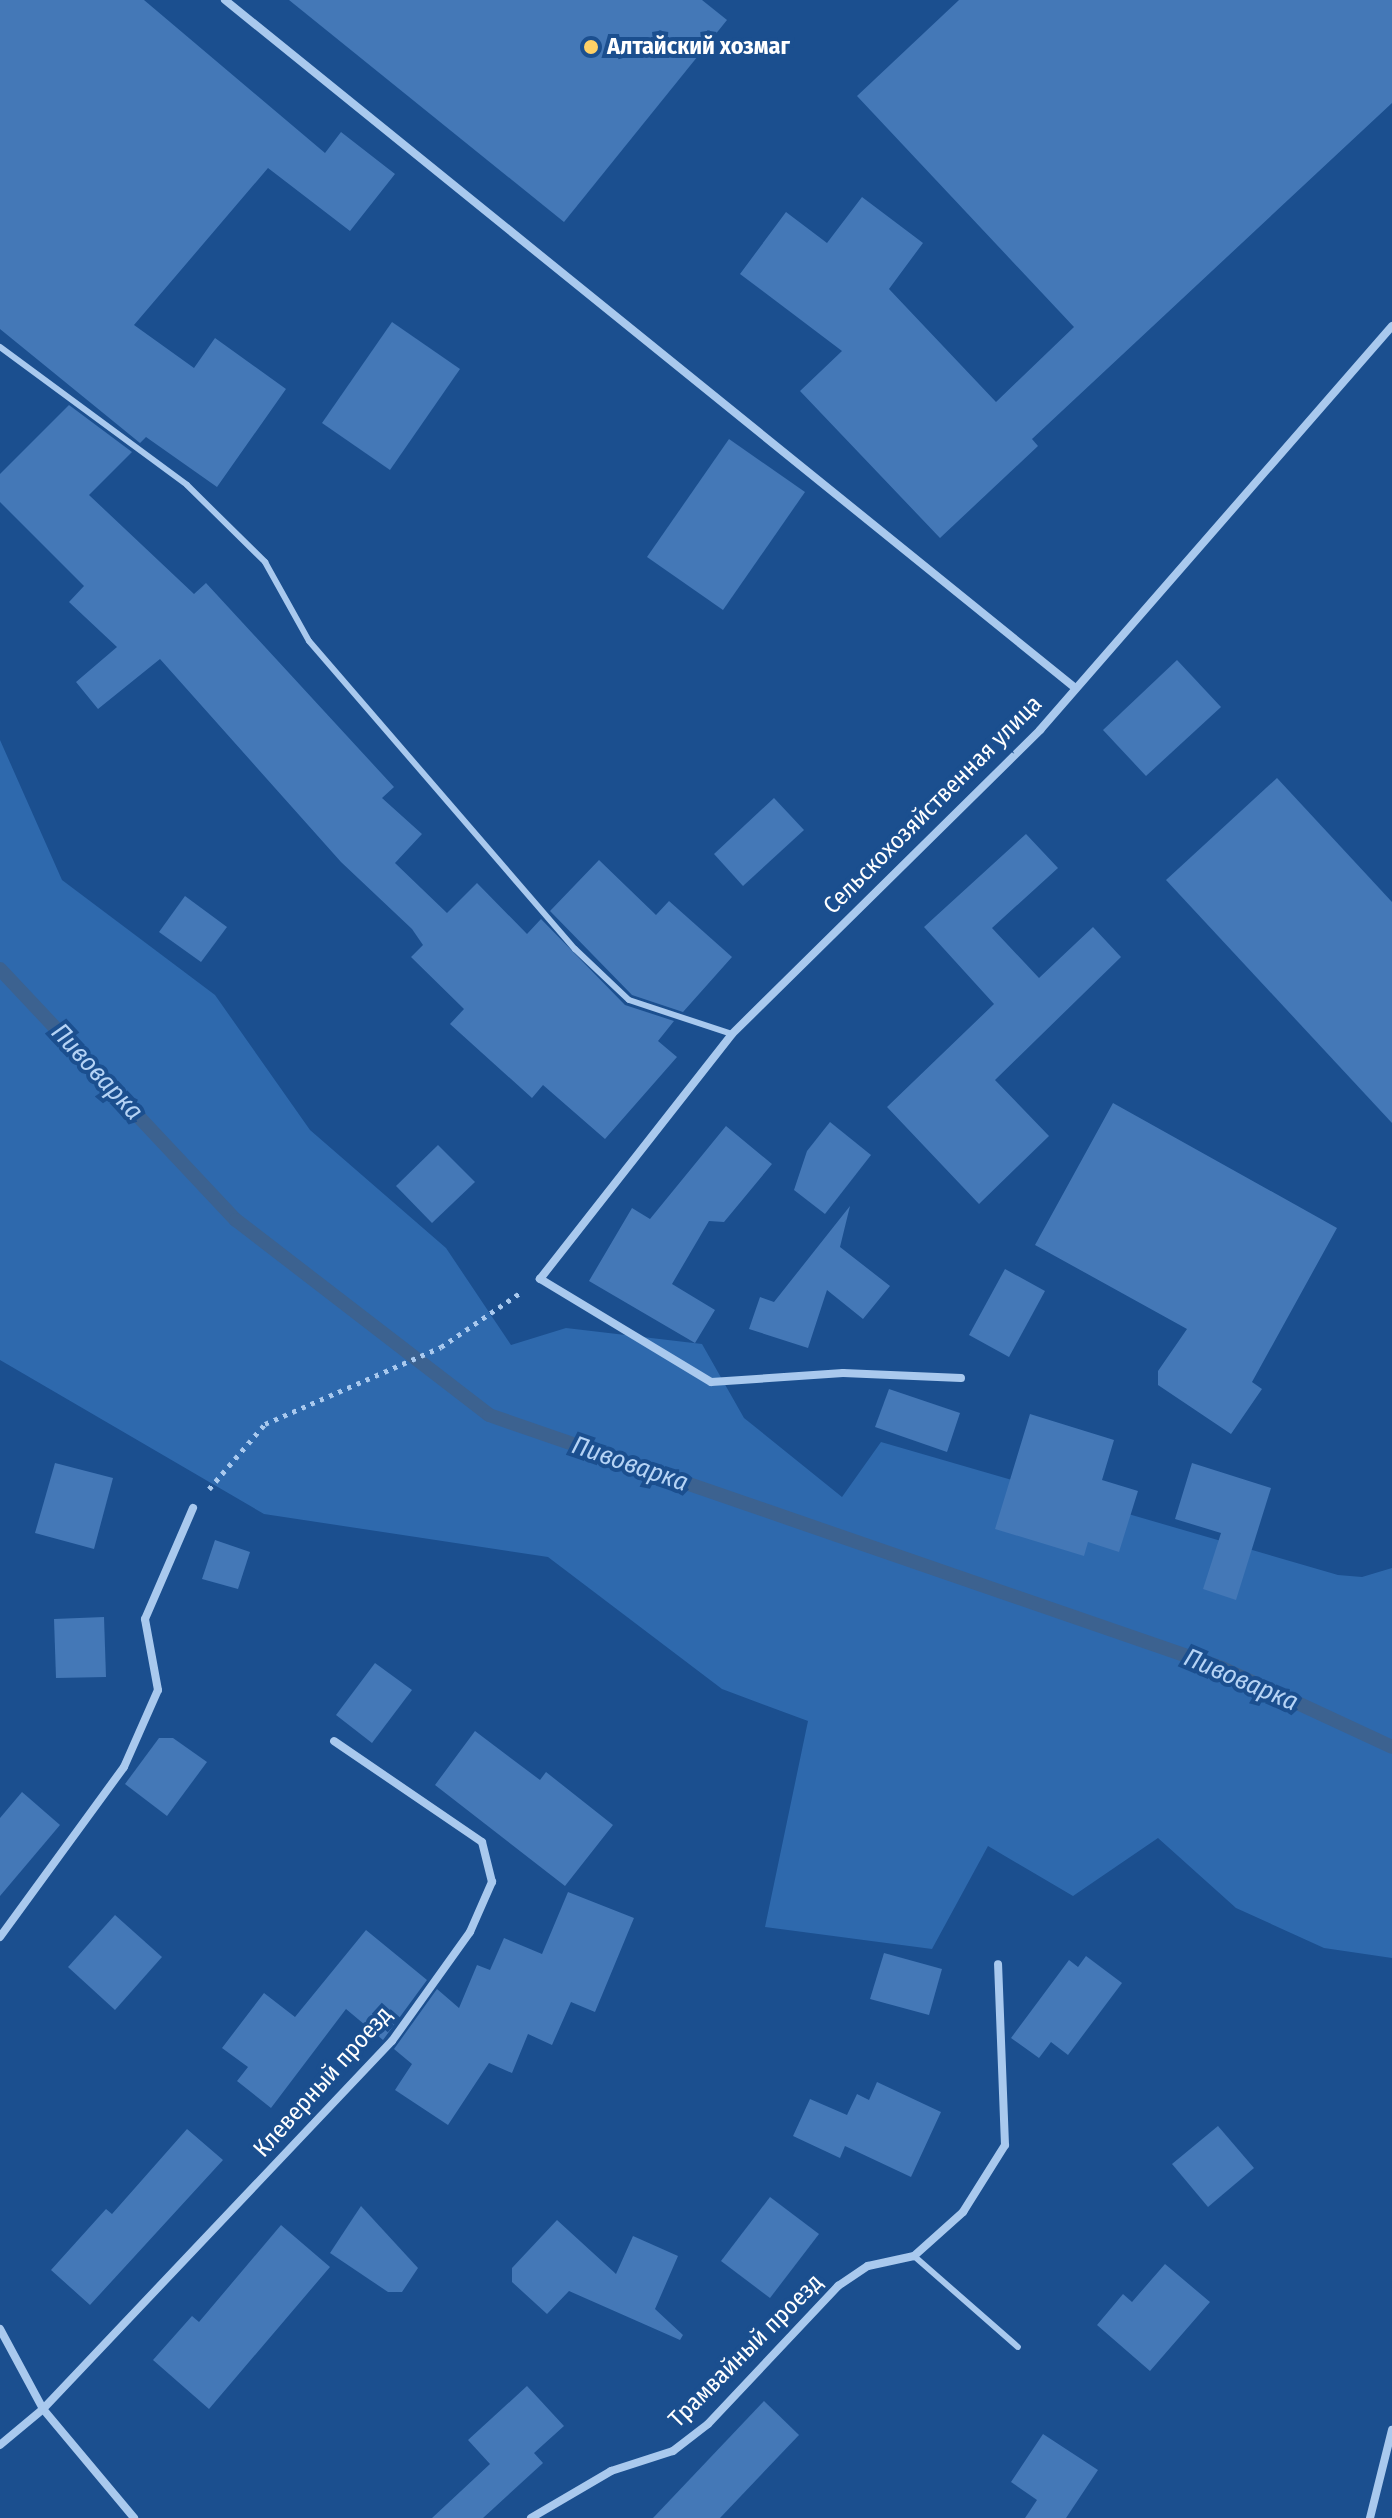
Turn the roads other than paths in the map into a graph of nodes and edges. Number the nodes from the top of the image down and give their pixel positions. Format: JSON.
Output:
{"nodes":[{"id":1,"x":225,"y":0,"type":"edge"},
{"id":2,"x":1392,"y":326,"type":"edge"},
{"id":3,"x":0,"y":347,"type":"edge"},
{"id":4,"x":1074,"y":687,"type":"junction"},
{"id":5,"x":732,"y":1034,"type":"junction"},
{"id":6,"x":961,"y":1378,"type":"dead end"},
{"id":7,"x":193,"y":1508,"type":"road end"},
{"id":8,"x":334,"y":1741,"type":"dead end"},
{"id":9,"x":0,"y":1937,"type":"edge"},
{"id":10,"x":998,"y":1964,"type":"dead end"},
{"id":11,"x":914,"y":2256,"type":"junction"},
{"id":12,"x":0,"y":2329,"type":"edge"},
{"id":13,"x":1018,"y":2347,"type":"dead end"},
{"id":14,"x":43,"y":2409,"type":"junction"},
{"id":15,"x":1392,"y":2430,"type":"edge"},
{"id":16,"x":0,"y":2445,"type":"edge"},
{"id":17,"x":134,"y":2518,"type":"edge"},
{"id":18,"x":531,"y":2518,"type":"edge"},
{"id":19,"x":1370,"y":2518,"type":"edge"}],
"edges":[{"from":1,"to":4,"type":"street"},
{"from":2,"to":4,"type":"street","name":"Сельскохозяйственная улица"},
{"from":3,"to":5,"type":"lane"},
{"from":4,"to":5,"type":"street","name":"Сельскохозяйственная улица"},
{"from":5,"to":6,"type":"street","name":"Сельскохозяйственная улица"},
{"from":7,"to":9,"type":"street"},
{"from":8,"to":14,"type":"street","name":"Клеверный проезд"},
{"from":10,"to":11,"type":"street","name":"Трамвайный проезд"},
{"from":11,"to":13,"type":"lane"},
{"from":11,"to":18,"type":"street","name":"Трамвайный проезд"},
{"from":12,"to":14,"type":"street"},
{"from":14,"to":16,"type":"street","name":"Клеверный проезд"},
{"from":14,"to":17,"type":"street"},
{"from":15,"to":19,"type":"street"}]}
